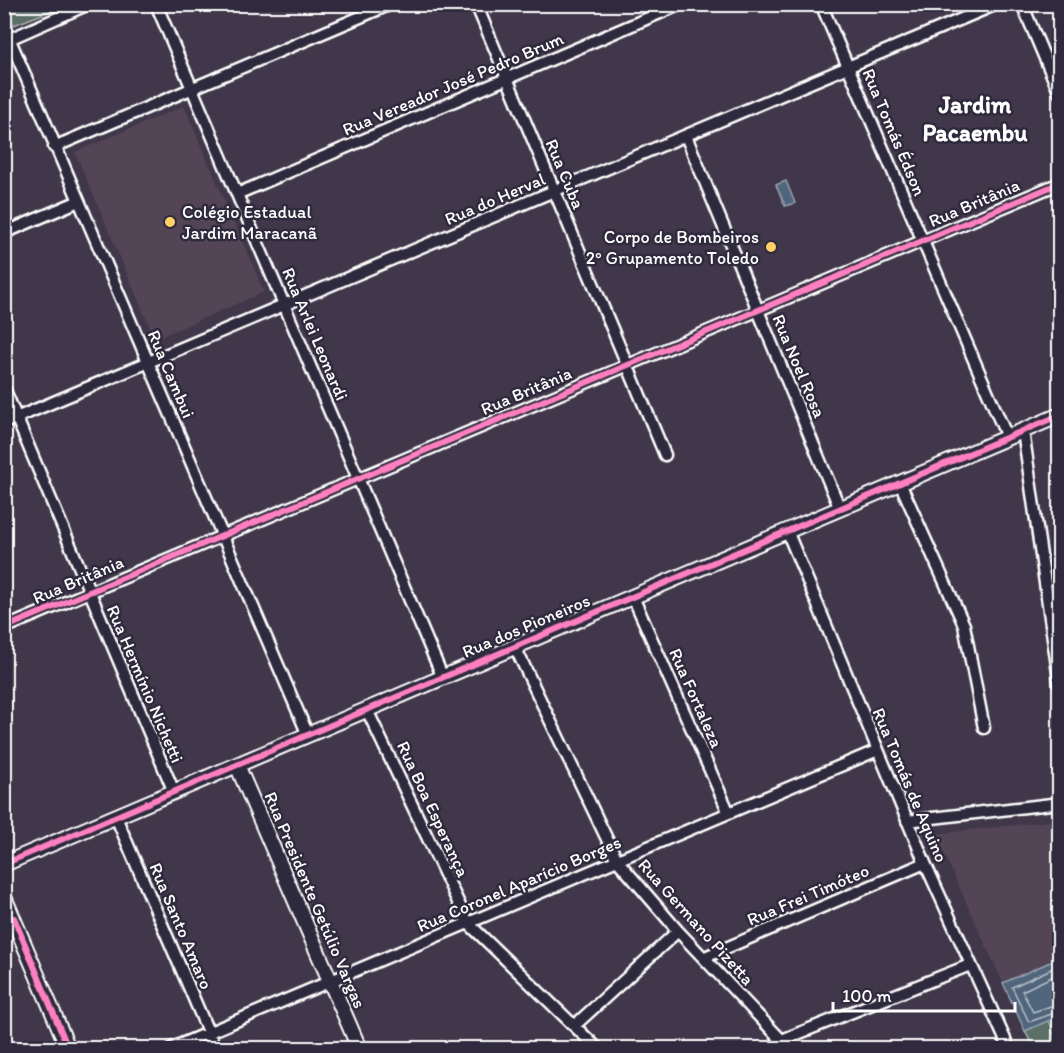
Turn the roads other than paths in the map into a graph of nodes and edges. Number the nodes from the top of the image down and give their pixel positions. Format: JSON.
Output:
{"nodes":[{"id":1,"x":89,"y":4,"type":"edge"},
{"id":2,"x":156,"y":4,"type":"edge"},
{"id":3,"x":391,"y":4,"type":"edge"},
{"id":4,"x":476,"y":4,"type":"edge"},
{"id":5,"x":681,"y":4,"type":"edge"},
{"id":6,"x":821,"y":4,"type":"edge"},
{"id":7,"x":998,"y":4,"type":"edge"},
{"id":8,"x":1022,"y":4,"type":"edge"},
{"id":9,"x":4,"y":26,"type":"edge"},
{"id":10,"x":7,"y":40,"type":"edge"},
{"id":11,"x":848,"y":68,"type":"junction"},
{"id":12,"x":507,"y":79,"type":"junction"},
{"id":13,"x":192,"y":89,"type":"junction"},
{"id":14,"x":1059,"y":94,"type":"edge"},
{"id":15,"x":686,"y":136,"type":"junction"},
{"id":16,"x":54,"y":147,"type":"junction"},
{"id":17,"x":1059,"y":183,"type":"edge"},
{"id":18,"x":554,"y":191,"type":"junction"},
{"id":19,"x":237,"y":194,"type":"junction"},
{"id":20,"x":79,"y":201,"type":"junction"},
{"id":21,"x":4,"y":233,"type":"edge"},
{"id":22,"x":923,"y":240,"type":"junction"},
{"id":23,"x":285,"y":305,"type":"junction"},
{"id":24,"x":757,"y":310,"type":"junction"},
{"id":25,"x":148,"y":363,"type":"junction"},
{"id":26,"x":626,"y":365,"type":"junction"},
{"id":27,"x":4,"y":388,"type":"edge"},
{"id":28,"x":1059,"y":415,"type":"edge"},
{"id":29,"x":17,"y":418,"type":"junction"},
{"id":30,"x":4,"y":423,"type":"edge"},
{"id":31,"x":1023,"y":431,"type":"junction"},
{"id":32,"x":1007,"y":437,"type":"junction"},
{"id":33,"x":664,"y":455,"type":"dead end"},
{"id":34,"x":358,"y":478,"type":"junction"},
{"id":35,"x":900,"y":483,"type":"junction"},
{"id":36,"x":840,"y":509,"type":"junction"},
{"id":37,"x":787,"y":531,"type":"junction"},
{"id":38,"x":222,"y":536,"type":"junction"},
{"id":39,"x":90,"y":592,"type":"junction"},
{"id":40,"x":633,"y":597,"type":"junction"},
{"id":41,"x":4,"y":628,"type":"edge"},
{"id":42,"x":515,"y":647,"type":"junction"},
{"id":43,"x":443,"y":678,"type":"junction"},
{"id":44,"x":1059,"y":682,"type":"edge"},
{"id":45,"x":367,"y":710,"type":"junction"},
{"id":46,"x":984,"y":728,"type":"dead end"},
{"id":47,"x":308,"y":735,"type":"junction"},
{"id":48,"x":878,"y":750,"type":"junction"},
{"id":49,"x":237,"y":765,"type":"junction"},
{"id":50,"x":174,"y":792,"type":"junction"},
{"id":51,"x":1059,"y":803,"type":"edge"},
{"id":52,"x":729,"y":813,"type":"junction"},
{"id":53,"x":116,"y":817,"type":"junction"},
{"id":54,"x":907,"y":820,"type":"junction"},
{"id":55,"x":617,"y":860,"type":"junction"},
{"id":56,"x":925,"y":863,"type":"junction"},
{"id":57,"x":4,"y":864,"type":"edge"},
{"id":58,"x":4,"y":897,"type":"edge"},
{"id":59,"x":9,"y":920,"type":"edge"},
{"id":60,"x":468,"y":923,"type":"junction"},
{"id":61,"x":678,"y":931,"type":"junction"},
{"id":62,"x":705,"y":957,"type":"junction"},
{"id":63,"x":970,"y":966,"type":"junction"},
{"id":64,"x":330,"y":981,"type":"junction"},
{"id":65,"x":574,"y":1026,"type":"junction"},
{"id":66,"x":208,"y":1033,"type":"junction"},
{"id":67,"x":785,"y":1044,"type":"edge"},
{"id":68,"x":68,"y":1048,"type":"edge"},
{"id":69,"x":172,"y":1048,"type":"edge"},
{"id":70,"x":215,"y":1048,"type":"edge"},
{"id":71,"x":359,"y":1048,"type":"edge"},
{"id":72,"x":597,"y":1048,"type":"edge"},
{"id":73,"x":772,"y":1048,"type":"edge"},
{"id":74,"x":1009,"y":1048,"type":"edge"}],
"edges":[{"from":1,"to":10,"type":"street"},
{"from":2,"to":13,"type":"street","name":"Rua Arlei Leonardi"},
{"from":3,"to":13,"type":"street"},
{"from":4,"to":12,"type":"street","name":"Rua Cuba"},
{"from":5,"to":12,"type":"street","name":"Rua Vereador José Pedro Brum"},
{"from":6,"to":11,"type":"street","name":"Rua Tomás Édson"},
{"from":7,"to":11,"type":"street","name":"Rua do Herval"},
{"from":8,"to":14,"type":"street"},
{"from":9,"to":10,"type":"street","name":"Rua Cambui"},
{"from":10,"to":16,"type":"street","name":"Rua Cambui"},
{"from":11,"to":15,"type":"street","name":"Rua do Herval"},
{"from":11,"to":22,"type":"street","name":"Rua Tomás Édson"},
{"from":12,"to":18,"type":"street","name":"Rua Cuba"},
{"from":12,"to":19,"type":"street","name":"Rua Vereador José Pedro Brum"},
{"from":13,"to":16,"type":"street"},
{"from":13,"to":19,"type":"street","name":"Rua Arlei Leonardi"},
{"from":15,"to":18,"type":"street","name":"Rua do Herval"},
{"from":15,"to":24,"type":"street","name":"Rua Noel Rosa"},
{"from":16,"to":20,"type":"street","name":"Rua Cambui"},
{"from":17,"to":22,"type":"street","name":"Rua Britânia"},
{"from":18,"to":23,"type":"street","name":"Rua do Herval"},
{"from":18,"to":26,"type":"street","name":"Rua Cuba"},
{"from":19,"to":23,"type":"street","name":"Rua Arlei Leonardi"},
{"from":20,"to":21,"type":"street"},
{"from":20,"to":25,"type":"street","name":"Rua Cambui"},
{"from":22,"to":24,"type":"street","name":"Rua Britânia"},
{"from":22,"to":32,"type":"street","name":"Rua Tomás Édson"},
{"from":23,"to":25,"type":"street","name":"Rua do Herval"},
{"from":23,"to":34,"type":"street","name":"Rua Arlei Leonardi"},
{"from":24,"to":26,"type":"street","name":"Rua Britânia"},
{"from":24,"to":36,"type":"street","name":"Rua Noel Rosa"},
{"from":25,"to":29,"type":"street","name":"Rua do Herval"},
{"from":25,"to":38,"type":"street","name":"Rua Cambui"},
{"from":26,"to":33,"type":"street","name":"Rua Cuba"},
{"from":26,"to":34,"type":"street","name":"Rua Britânia"},
{"from":27,"to":29,"type":"street","name":"Rua Hermínio Nichetti"},
{"from":28,"to":31,"type":"street","name":"Rua dos Pioneiros"},
{"from":29,"to":30,"type":"street","name":"Rua do Herval"},
{"from":29,"to":39,"type":"street","name":"Rua Hermínio Nichetti"},
{"from":31,"to":32,"type":"street","name":"Rua dos Pioneiros"},
{"from":31,"to":44,"type":"street"},
{"from":32,"to":35,"type":"street","name":"Rua dos Pioneiros"},
{"from":34,"to":38,"type":"street","name":"Rua Britânia"},
{"from":34,"to":43,"type":"street","name":"Rua Arlei Leonardi"},
{"from":35,"to":36,"type":"street","name":"Rua dos Pioneiros"},
{"from":35,"to":46,"type":"street"},
{"from":36,"to":37,"type":"street","name":"Rua dos Pioneiros"},
{"from":37,"to":40,"type":"street","name":"Rua dos Pioneiros"},
{"from":37,"to":48,"type":"street","name":"Rua Tomás de Aquino"},
{"from":38,"to":39,"type":"street","name":"Rua Britânia"},
{"from":38,"to":47,"type":"street","name":"Rua Cambui"},
{"from":39,"to":41,"type":"street","name":"Rua Britânia"},
{"from":39,"to":50,"type":"street","name":"Rua Hermínio Nichetti"},
{"from":40,"to":42,"type":"street","name":"Rua dos Pioneiros"},
{"from":40,"to":52,"type":"street","name":"Rua Fortaleza"},
{"from":42,"to":43,"type":"street","name":"Rua dos Pioneiros"},
{"from":42,"to":55,"type":"street","name":"Rua Germano Pizetta"},
{"from":43,"to":45,"type":"street","name":"Rua dos Pioneiros"},
{"from":45,"to":47,"type":"street","name":"Rua dos Pioneiros"},
{"from":45,"to":60,"type":"street","name":"Rua Boa Esperança"},
{"from":47,"to":49,"type":"street","name":"Rua dos Pioneiros"},
{"from":48,"to":52,"type":"street","name":"Rua Coronel Aparício Borges"},
{"from":48,"to":54,"type":"street","name":"Rua Tomás de Aquino"},
{"from":49,"to":50,"type":"street","name":"Rua dos Pioneiros"},
{"from":49,"to":64,"type":"street","name":"Rua Presidente Getúlio Vargas"},
{"from":50,"to":53,"type":"street","name":"Rua dos Pioneiros"},
{"from":51,"to":54,"type":"street"},
{"from":52,"to":55,"type":"street","name":"Rua Coronel Aparício Borges"},
{"from":53,"to":57,"type":"street","name":"Rua dos Pioneiros"},
{"from":53,"to":66,"type":"street","name":"Rua Santo Amaro"},
{"from":54,"to":56,"type":"street","name":"Rua Tomás de Aquino"},
{"from":55,"to":60,"type":"street","name":"Rua Coronel Aparício Borges"},
{"from":55,"to":61,"type":"street","name":"Rua Germano Pizetta"},
{"from":56,"to":62,"type":"street","name":"Rua Frei Timóteo"},
{"from":56,"to":63,"type":"street","name":"Rua Tomás de Aquino"},
{"from":58,"to":59,"type":"street"},
{"from":59,"to":68,"type":"street"},
{"from":60,"to":64,"type":"street","name":"Rua Coronel Aparício Borges"},
{"from":60,"to":65,"type":"street","name":"Rua Boa Esperança"},
{"from":61,"to":62,"type":"street","name":"Rua Germano Pizetta"},
{"from":61,"to":65,"type":"street"},
{"from":62,"to":67,"type":"street","name":"Rua Germano Pizetta"},
{"from":63,"to":67,"type":"street"},
{"from":63,"to":74,"type":"street","name":"Rua Tomás de Aquino"},
{"from":64,"to":66,"type":"street","name":"Rua Coronel Aparício Borges"},
{"from":64,"to":71,"type":"street","name":"Rua Presidente Getúlio Vargas"},
{"from":65,"to":72,"type":"street","name":"Rua Boa Esperança"},
{"from":66,"to":69,"type":"street","name":"Rua Coronel Aparício Borges"},
{"from":66,"to":70,"type":"street","name":"Rua Santo Amaro"},
{"from":67,"to":73,"type":"street"}]}
